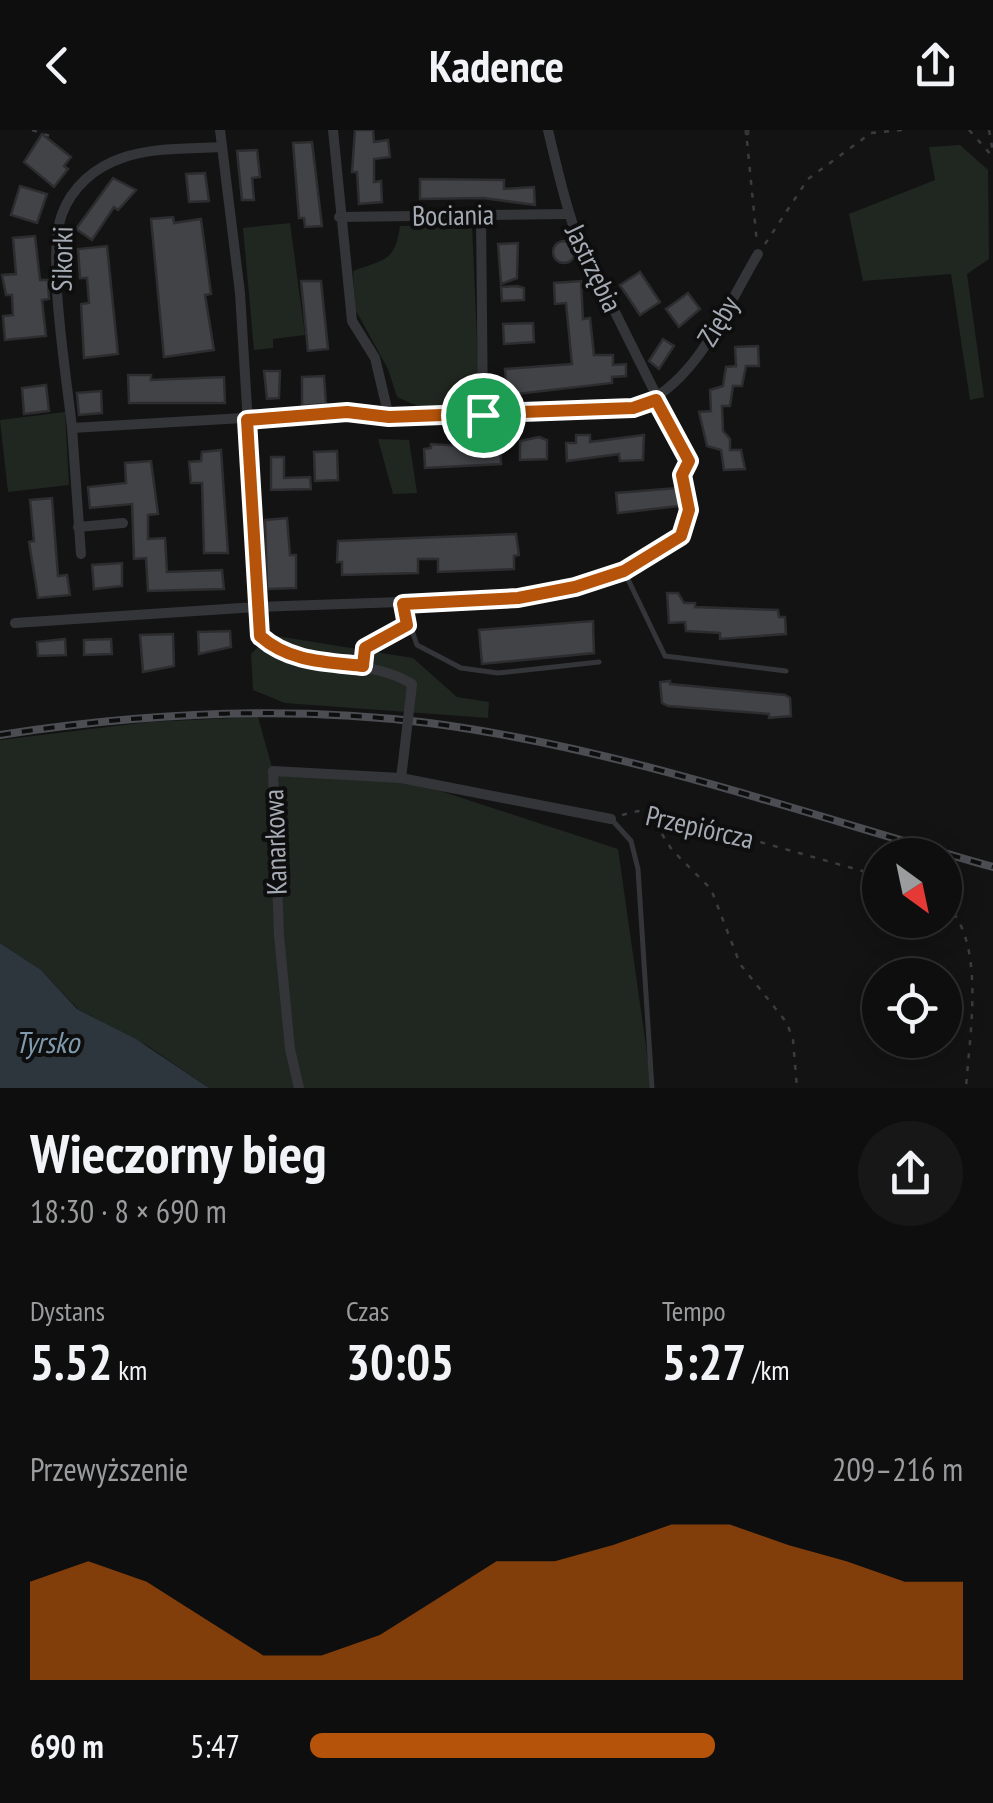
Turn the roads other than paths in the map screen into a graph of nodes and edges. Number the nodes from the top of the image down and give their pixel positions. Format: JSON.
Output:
{"nodes":[{"id":1,"x":220,"y":130,"type":"edge"},
{"id":2,"x":333,"y":130,"type":"edge"},
{"id":3,"x":548,"y":130,"type":"edge"},
{"id":4,"x":221,"y":147,"type":"junction"},
{"id":5,"x":481,"y":214,"type":"junction"},
{"id":6,"x":568,"y":214,"type":"junction"},
{"id":7,"x":339,"y":217,"type":"junction"},
{"id":8,"x":758,"y":254,"type":"road end"},
{"id":9,"x":656,"y":400,"type":"junction"},
{"id":10,"x":483,"y":415,"type":"junction"},
{"id":11,"x":389,"y":417,"type":"junction"},
{"id":12,"x":247,"y":420,"type":"junction"},
{"id":13,"x":72,"y":428,"type":"junction"},
{"id":14,"x":690,"y":464,"type":"road end"},
{"id":15,"x":123,"y":523,"type":"dead end"},
{"id":16,"x":78,"y":527,"type":"junction"},
{"id":17,"x":683,"y":534,"type":"road end"},
{"id":18,"x":81,"y":554,"type":"dead end"},
{"id":19,"x":624,"y":571,"type":"junction"},
{"id":20,"x":403,"y":604,"type":"junction"},
{"id":21,"x":256,"y":607,"type":"junction"},
{"id":22,"x":15,"y":623,"type":"dead end"},
{"id":23,"x":599,"y":662,"type":"dead end"},
{"id":24,"x":786,"y":671,"type":"dead end"},
{"id":25,"x":401,"y":778,"type":"junction"},
{"id":26,"x":611,"y":819,"type":"joint"},
{"id":27,"x":299,"y":1088,"type":"edge"},
{"id":28,"x":652,"y":1088,"type":"edge"}],
"edges":[{"from":1,"to":4,"type":"street"},
{"from":2,"to":7,"type":"street"},
{"from":3,"to":6,"type":"street","name":"Jastrzębia"},
{"from":4,"to":12,"type":"street"},
{"from":4,"to":13,"type":"street","name":"Sikorki"},
{"from":5,"to":6,"type":"street","name":"Bociania"},
{"from":5,"to":7,"type":"street","name":"Bociania"},
{"from":5,"to":10,"type":"street"},
{"from":6,"to":9,"type":"street","name":"Jastrzębia"},
{"from":7,"to":11,"type":"street"},
{"from":8,"to":9,"type":"street","name":"Zięby"},
{"from":9,"to":10,"type":"street"},
{"from":9,"to":14,"type":"street","name":"Jastrzębia"},
{"from":10,"to":11,"type":"street"},
{"from":11,"to":12,"type":"street"},
{"from":12,"to":13,"type":"street"},
{"from":12,"to":21,"type":"street"},
{"from":13,"to":16,"type":"street","name":"Sikorki"},
{"from":15,"to":16,"type":"street"},
{"from":16,"to":18,"type":"street","name":"Sikorki"},
{"from":17,"to":19,"type":"street"},
{"from":19,"to":20,"type":"street"},
{"from":19,"to":24,"type":"lane"},
{"from":20,"to":21,"type":"street"},
{"from":20,"to":23,"type":"lane"},
{"from":21,"to":22,"type":"street"},
{"from":21,"to":25,"type":"street","bridge":true},
{"from":25,"to":26,"type":"street","name":"Przepiórcza"},
{"from":25,"to":27,"type":"street","name":"Kanarkowa"},
{"from":26,"to":28,"type":"lane"}]}
